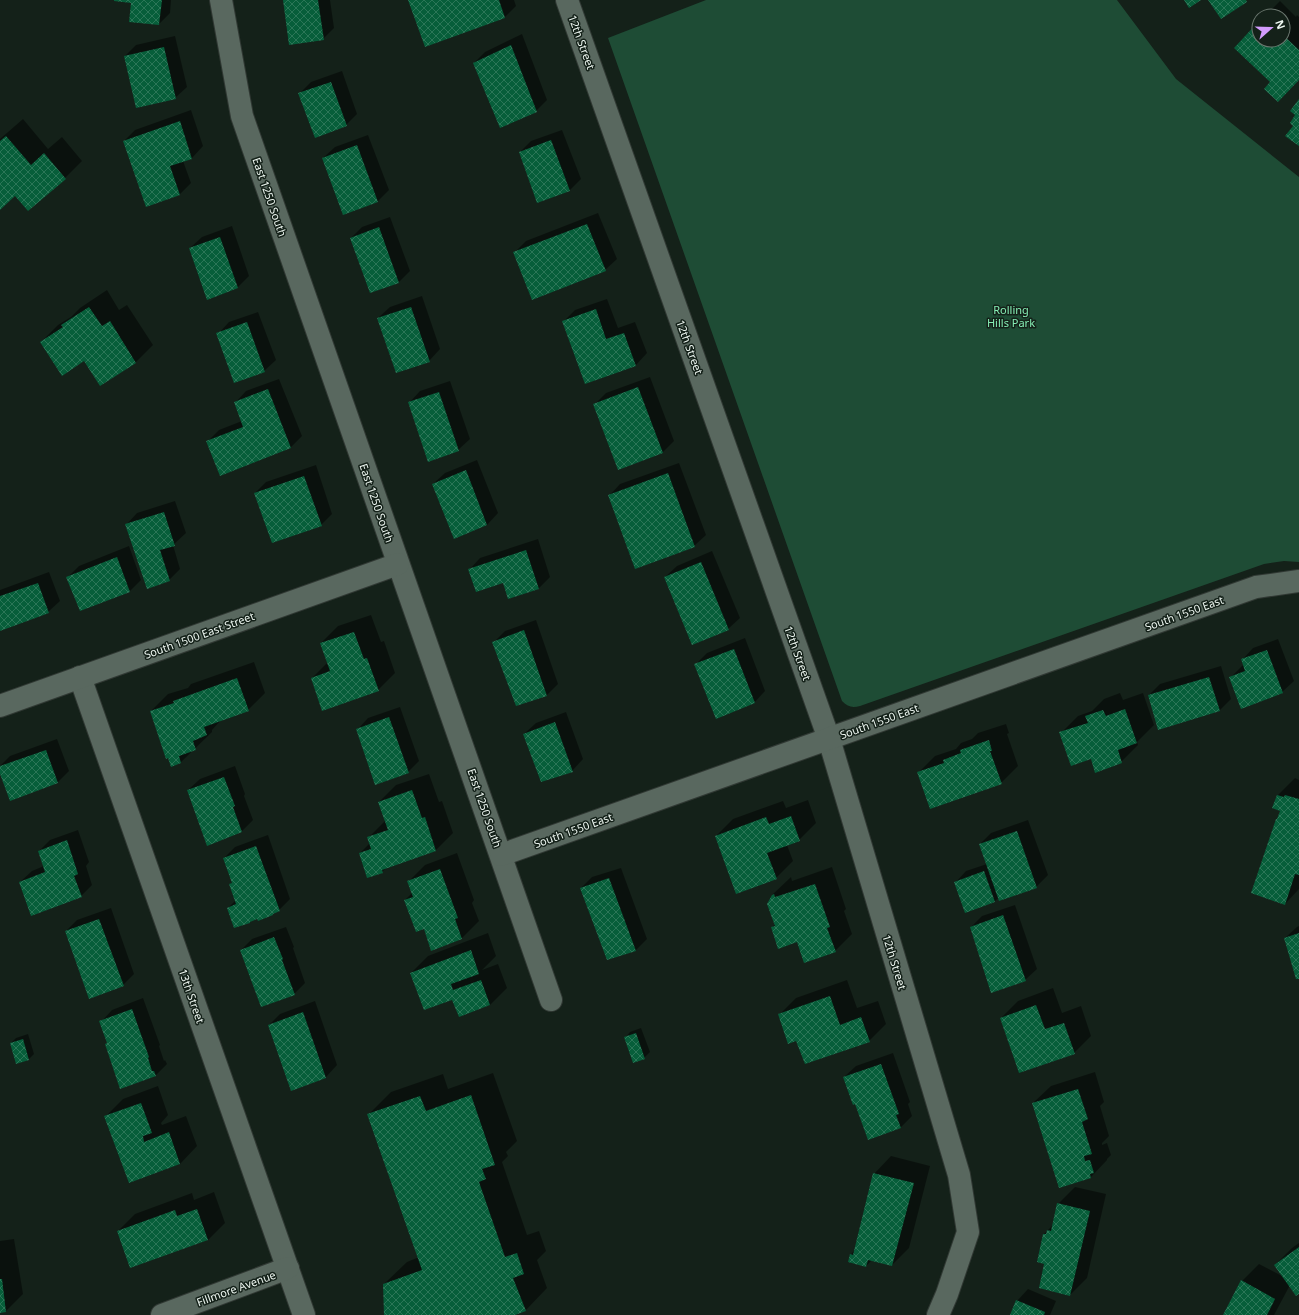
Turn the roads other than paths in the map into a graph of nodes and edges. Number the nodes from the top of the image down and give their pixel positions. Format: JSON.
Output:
{"nodes":[{"id":1,"x":221,"y":0,"type":"edge"},
{"id":2,"x":567,"y":0,"type":"edge"},
{"id":3,"x":398,"y":564,"type":"junction"},
{"id":4,"x":1299,"y":581,"type":"edge"},
{"id":5,"x":80,"y":677,"type":"junction"},
{"id":6,"x":0,"y":706,"type":"edge"},
{"id":7,"x":829,"y":739,"type":"junction"},
{"id":8,"x":501,"y":855,"type":"junction"},
{"id":9,"x":551,"y":1000,"type":"dead end"},
{"id":10,"x":288,"y":1268,"type":"junction"},
{"id":11,"x":162,"y":1315,"type":"edge"},
{"id":12,"x":304,"y":1315,"type":"edge"},
{"id":13,"x":938,"y":1315,"type":"edge"}],
"edges":[{"from":1,"to":3,"type":"street","name":"East 1250 South"},
{"from":2,"to":7,"type":"street","name":"12th Street"},
{"from":3,"to":5,"type":"street","name":"South 1500 East Street"},
{"from":3,"to":8,"type":"street","name":"East 1250 South"},
{"from":4,"to":7,"type":"street","name":"South 1550 East"},
{"from":5,"to":6,"type":"street","name":"South 1500 East Street"},
{"from":5,"to":10,"type":"street","name":"13th Street"},
{"from":7,"to":8,"type":"street","name":"South 1550 East"},
{"from":7,"to":13,"type":"street","name":"12th Street"},
{"from":8,"to":9,"type":"street","name":"East 1250 South"},
{"from":10,"to":11,"type":"street","name":"Fillmore Avenue"},
{"from":10,"to":12,"type":"street","name":"13th Street"}]}
